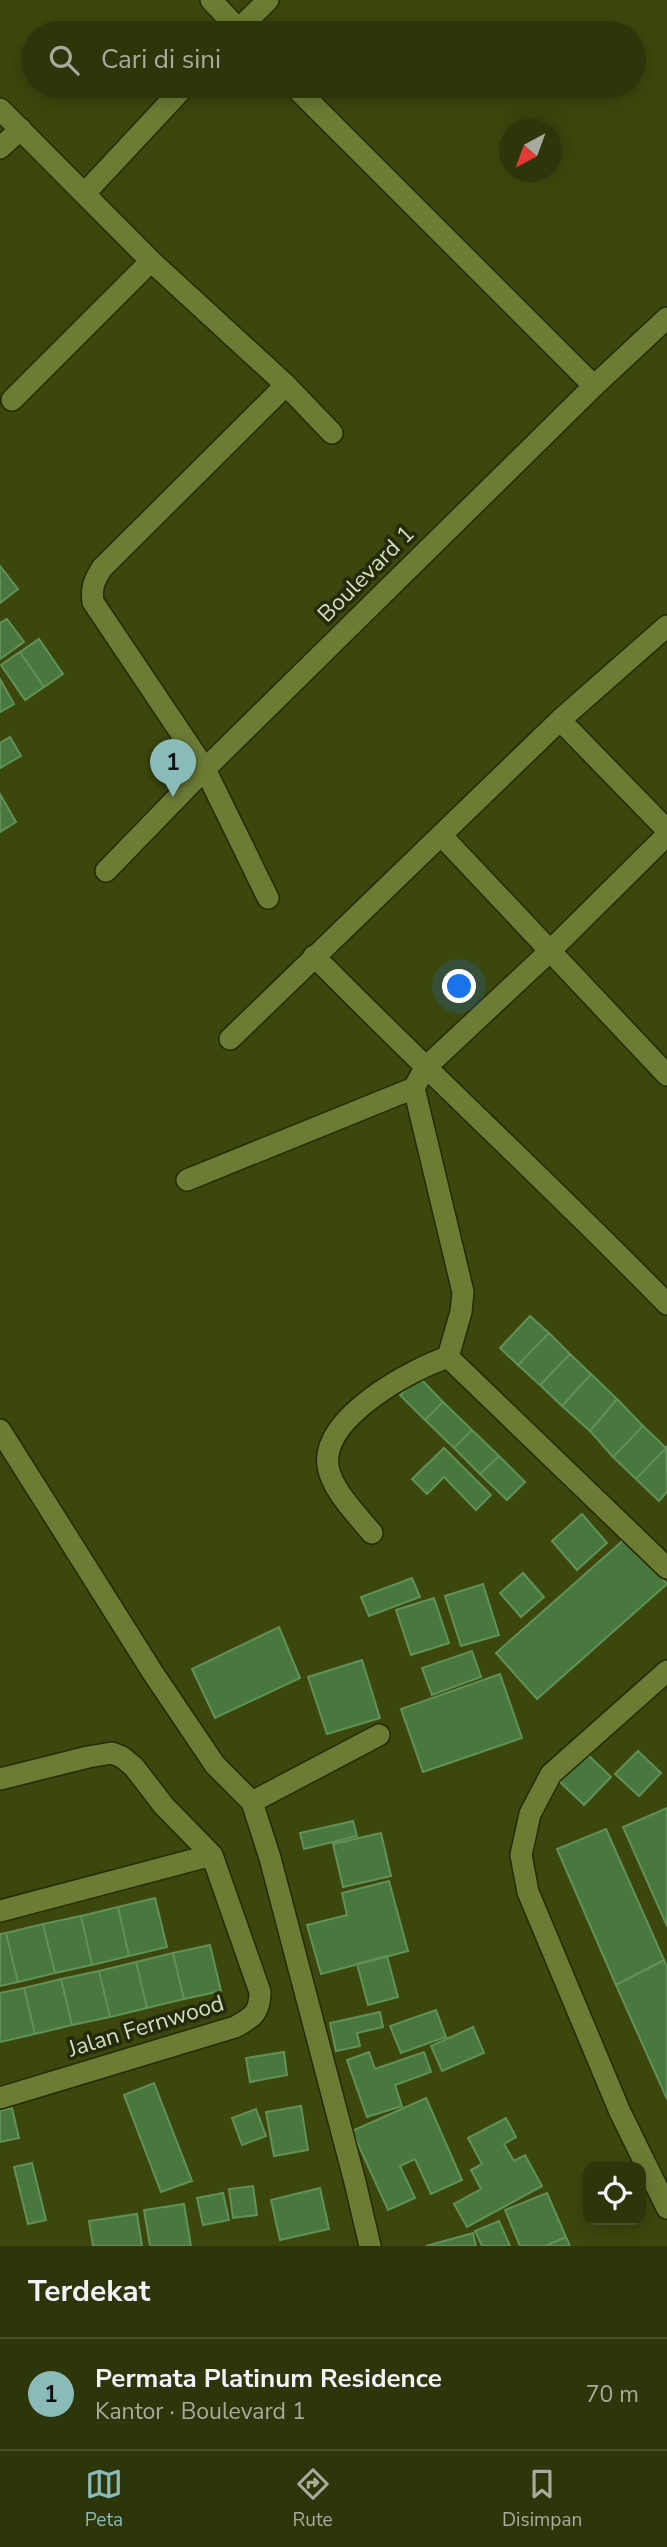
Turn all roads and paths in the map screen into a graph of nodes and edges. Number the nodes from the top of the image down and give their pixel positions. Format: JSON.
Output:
{"nodes":[{"id":1,"x":211,"y":0,"type":"edge"},
{"id":2,"x":268,"y":0,"type":"edge"},
{"id":3,"x":229,"y":21,"type":"edge"},
{"id":4,"x":248,"y":21,"type":"edge"},
{"id":5,"x":175,"y":98,"type":"edge"},
{"id":6,"x":306,"y":98,"type":"edge"},
{"id":7,"x":0,"y":109,"type":"edge"},
{"id":8,"x":21,"y":129,"type":"junction"},
{"id":9,"x":0,"y":148,"type":"edge"},
{"id":10,"x":85,"y":193,"type":"junction"},
{"id":11,"x":151,"y":261,"type":"junction"},
{"id":12,"x":667,"y":318,"type":"edge"},
{"id":13,"x":286,"y":384,"type":"junction"},
{"id":14,"x":593,"y":386,"type":"junction"},
{"id":15,"x":12,"y":400,"type":"dead end"},
{"id":16,"x":332,"y":433,"type":"dead end"},
{"id":17,"x":667,"y":626,"type":"edge"},
{"id":18,"x":560,"y":720,"type":"junction"},
{"id":19,"x":205,"y":769,"type":"junction"},
{"id":20,"x":667,"y":830,"type":"edge"},
{"id":21,"x":441,"y":835,"type":"junction"},
{"id":22,"x":667,"y":835,"type":"edge"},
{"id":23,"x":106,"y":871,"type":"dead end"},
{"id":24,"x":268,"y":898,"type":"dead end"},
{"id":25,"x":549,"y":952,"type":"junction"},
{"id":26,"x":314,"y":956,"type":"junction"},
{"id":27,"x":230,"y":1040,"type":"dead end"},
{"id":28,"x":425,"y":1068,"type":"junction"},
{"id":29,"x":667,"y":1075,"type":"edge"},
{"id":30,"x":414,"y":1088,"type":"junction"},
{"id":31,"x":187,"y":1180,"type":"dead end"},
{"id":32,"x":667,"y":1304,"type":"edge"},
{"id":33,"x":448,"y":1357,"type":"junction"},
{"id":34,"x":0,"y":1430,"type":"edge"},
{"id":35,"x":372,"y":1533,"type":"dead end"},
{"id":36,"x":667,"y":1568,"type":"edge"},
{"id":37,"x":667,"y":1671,"type":"edge"},
{"id":38,"x":379,"y":1735,"type":"dead end"},
{"id":39,"x":0,"y":1779,"type":"edge"},
{"id":40,"x":252,"y":1802,"type":"junction"},
{"id":41,"x":212,"y":1856,"type":"junction"},
{"id":42,"x":0,"y":1911,"type":"edge"},
{"id":43,"x":0,"y":2098,"type":"edge"},
{"id":44,"x":667,"y":2208,"type":"edge"},
{"id":45,"x":370,"y":2246,"type":"edge"}],
"edges":[{"from":1,"to":3,"type":"street"},
{"from":2,"to":4,"type":"street"},
{"from":5,"to":10,"type":"street"},
{"from":6,"to":14,"type":"street"},
{"from":7,"to":8,"type":"street"},
{"from":8,"to":9,"type":"street"},
{"from":8,"to":10,"type":"street"},
{"from":10,"to":11,"type":"street"},
{"from":11,"to":13,"type":"street"},
{"from":11,"to":15,"type":"street"},
{"from":12,"to":14,"type":"street","name":"Boulevard 1"},
{"from":13,"to":16,"type":"street"},
{"from":13,"to":19,"type":"street"},
{"from":14,"to":19,"type":"street","name":"Boulevard 1"},
{"from":17,"to":18,"type":"street"},
{"from":18,"to":20,"type":"street"},
{"from":18,"to":21,"type":"street"},
{"from":19,"to":23,"type":"street","name":"Boulevard 1"},
{"from":19,"to":24,"type":"street"},
{"from":21,"to":25,"type":"street"},
{"from":21,"to":26,"type":"street"},
{"from":22,"to":25,"type":"street"},
{"from":25,"to":28,"type":"street"},
{"from":25,"to":29,"type":"street"},
{"from":26,"to":27,"type":"street"},
{"from":26,"to":28,"type":"street"},
{"from":28,"to":30,"type":"street"},
{"from":28,"to":32,"type":"street"},
{"from":30,"to":31,"type":"street"},
{"from":30,"to":33,"type":"street"},
{"from":33,"to":35,"type":"street"},
{"from":33,"to":36,"type":"street"},
{"from":34,"to":40,"type":"street"},
{"from":37,"to":44,"type":"street"},
{"from":38,"to":40,"type":"street"},
{"from":39,"to":41,"type":"street"},
{"from":40,"to":45,"type":"street"},
{"from":41,"to":42,"type":"street"},
{"from":41,"to":43,"type":"street","name":"Jalan Fernwood"}]}
